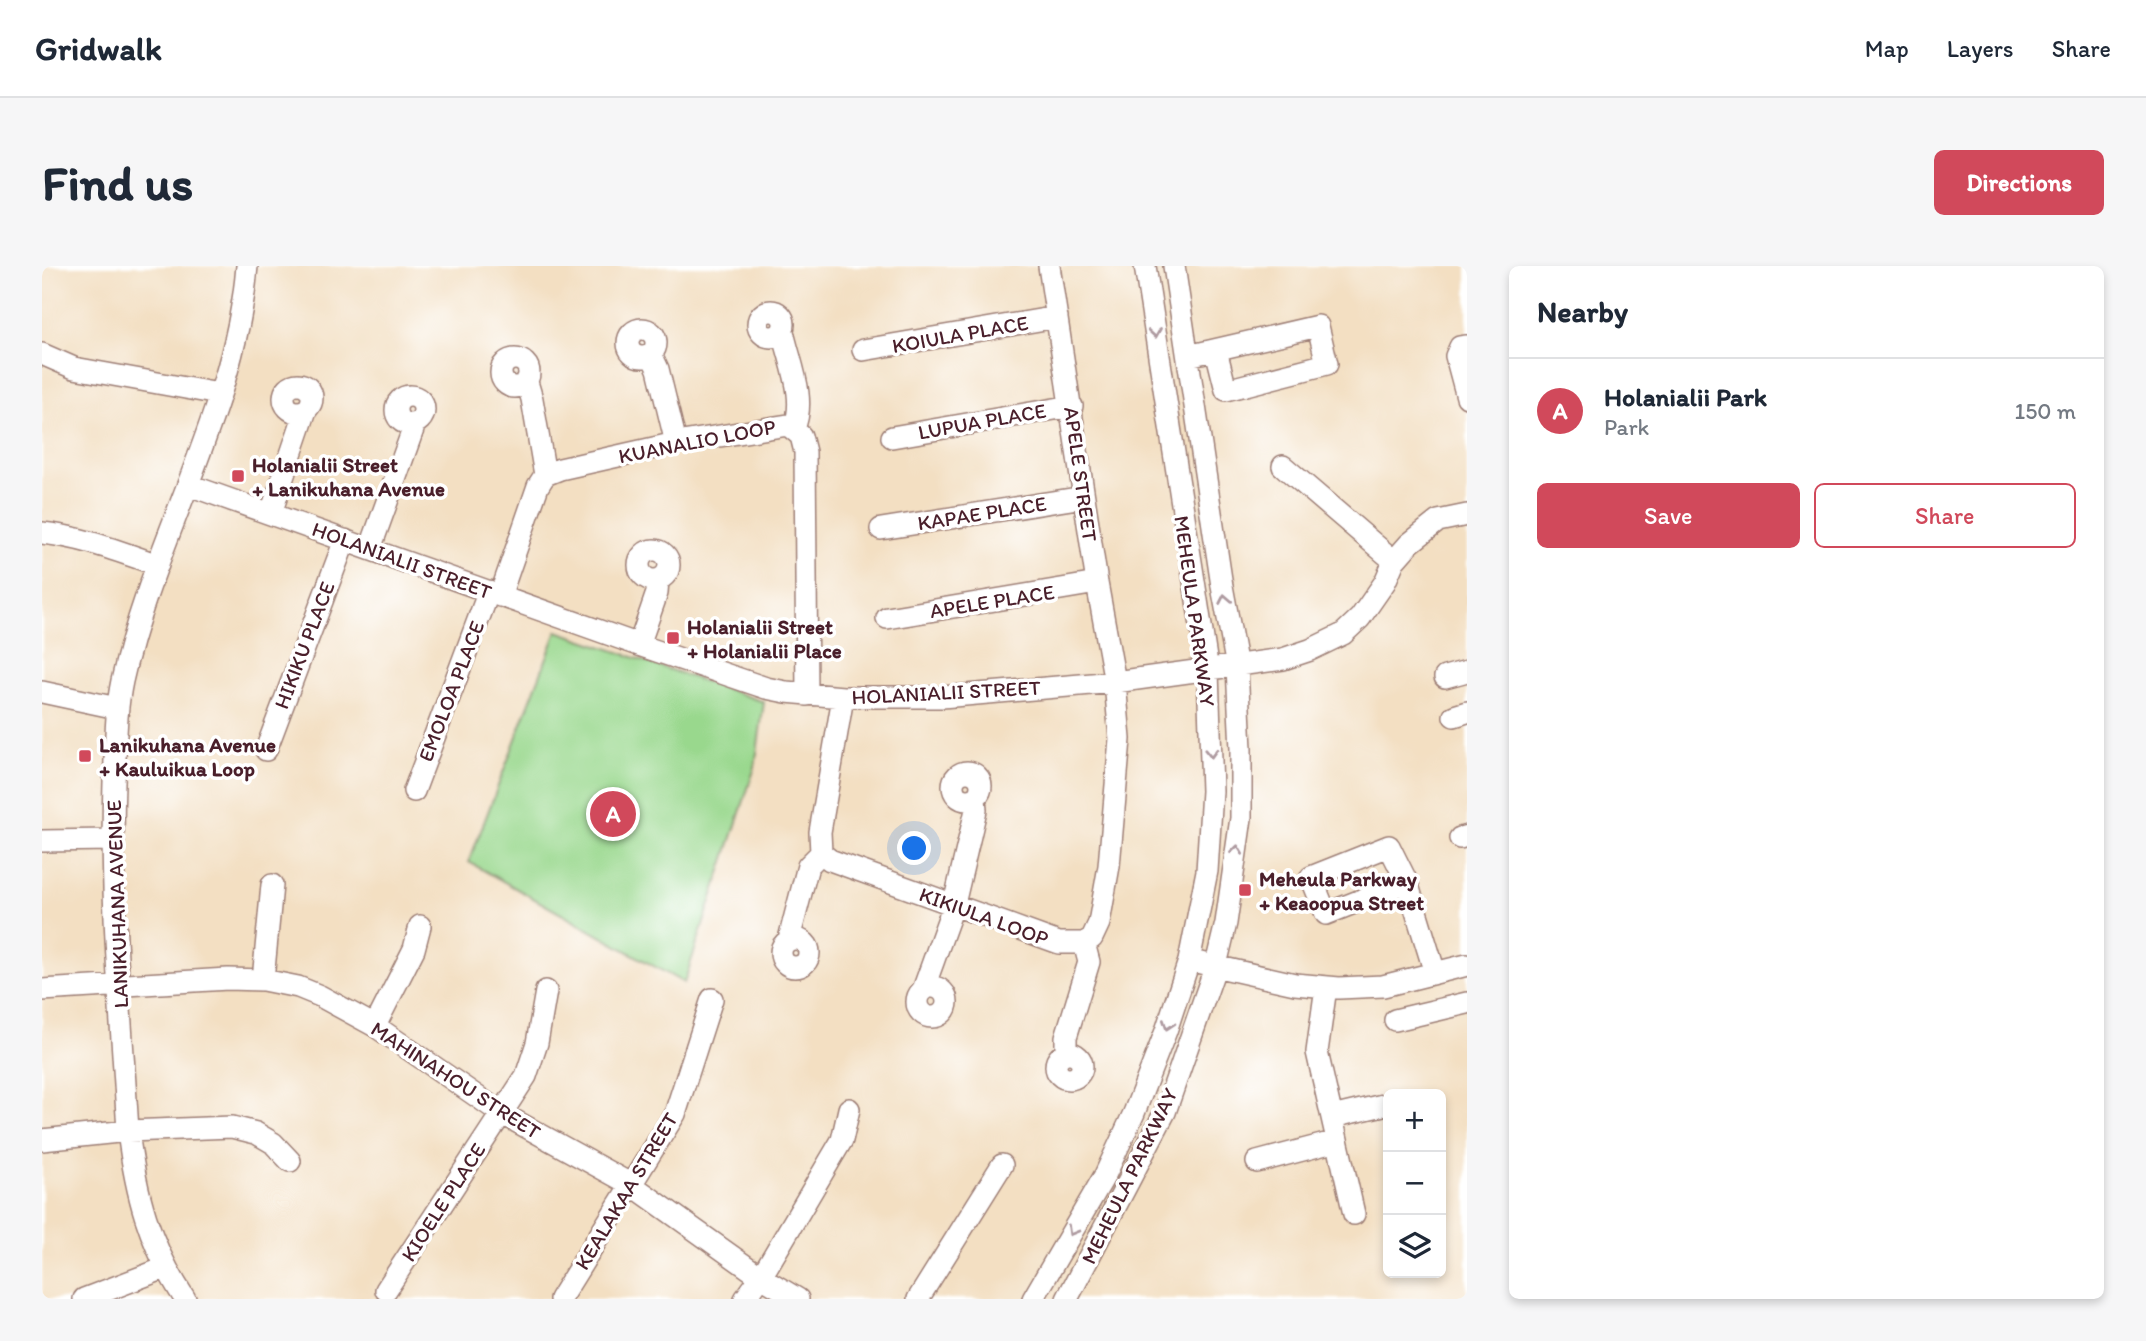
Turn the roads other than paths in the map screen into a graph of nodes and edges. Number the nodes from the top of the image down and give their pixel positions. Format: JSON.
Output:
{"nodes":[{"id":1,"x":247,"y":266,"type":"edge"},
{"id":2,"x":1049,"y":266,"type":"edge"},
{"id":3,"x":1145,"y":266,"type":"edge"},
{"id":4,"x":1174,"y":266,"type":"edge"},
{"id":5,"x":1057,"y":317,"type":"junction"},
{"id":6,"x":783,"y":331,"type":"dead end"},
{"id":7,"x":1467,"y":346,"type":"edge"},
{"id":8,"x":1216,"y":349,"type":"junction"},
{"id":9,"x":863,"y":350,"type":"dead end"},
{"id":10,"x":42,"y":354,"type":"edge"},
{"id":11,"x":651,"y":354,"type":"dead end"},
{"id":12,"x":1188,"y":356,"type":"junction"},
{"id":13,"x":527,"y":382,"type":"dead end"},
{"id":14,"x":219,"y":394,"type":"junction"},
{"id":15,"x":1467,"y":397,"type":"edge"},
{"id":16,"x":1072,"y":406,"type":"junction"},
{"id":17,"x":306,"y":410,"type":"dead end"},
{"id":18,"x":415,"y":424,"type":"dead end"},
{"id":19,"x":794,"y":428,"type":"junction"},
{"id":20,"x":892,"y":437,"type":"dead end"},
{"id":21,"x":676,"y":443,"type":"junction"},
{"id":22,"x":1283,"y":466,"type":"dead end"},
{"id":23,"x":545,"y":475,"type":"junction"},
{"id":24,"x":189,"y":485,"type":"junction"},
{"id":25,"x":1084,"y":496,"type":"junction"},
{"id":26,"x":271,"y":513,"type":"junction"},
{"id":27,"x":1467,"y":515,"type":"edge"},
{"id":28,"x":881,"y":528,"type":"dead end"},
{"id":29,"x":42,"y":533,"type":"edge"},
{"id":30,"x":345,"y":540,"type":"junction"},
{"id":31,"x":370,"y":549,"type":"junction"},
{"id":32,"x":1394,"y":561,"type":"junction"},
{"id":33,"x":158,"y":565,"type":"junction"},
{"id":34,"x":658,"y":580,"type":"dead end"},
{"id":35,"x":1097,"y":583,"type":"junction"},
{"id":36,"x":494,"y":594,"type":"junction"},
{"id":37,"x":887,"y":618,"type":"dead end"},
{"id":38,"x":639,"y":645,"type":"junction"},
{"id":39,"x":1237,"y":667,"type":"junction"},
{"id":40,"x":1208,"y":670,"type":"junction"},
{"id":41,"x":1467,"y":671,"type":"edge"},
{"id":42,"x":1445,"y":677,"type":"dead end"},
{"id":43,"x":1115,"y":682,"type":"junction"},
{"id":44,"x":42,"y":692,"type":"edge"},
{"id":45,"x":807,"y":695,"type":"junction"},
{"id":46,"x":843,"y":697,"type":"junction"},
{"id":47,"x":117,"y":708,"type":"junction"},
{"id":48,"x":266,"y":750,"type":"dead end"},
{"id":49,"x":414,"y":791,"type":"dead end"},
{"id":50,"x":975,"y":798,"type":"dead end"},
{"id":51,"x":112,"y":840,"type":"junction"},
{"id":52,"x":42,"y":841,"type":"edge"},
{"id":53,"x":821,"y":853,"type":"junction"},
{"id":54,"x":1407,"y":882,"type":"dead end"},
{"id":55,"x":272,"y":885,"type":"dead end"},
{"id":56,"x":954,"y":904,"type":"junction"},
{"id":57,"x":420,"y":926,"type":"dead end"},
{"id":58,"x":789,"y":939,"type":"dead end"},
{"id":59,"x":1084,"y":943,"type":"junction"},
{"id":60,"x":1189,"y":961,"type":"junction"},
{"id":61,"x":1216,"y":965,"type":"junction"},
{"id":62,"x":1467,"y":965,"type":"edge"},
{"id":63,"x":1434,"y":973,"type":"junction"},
{"id":64,"x":263,"y":980,"type":"junction"},
{"id":65,"x":119,"y":986,"type":"junction"},
{"id":66,"x":1326,"y":987,"type":"junction"},
{"id":67,"x":42,"y":990,"type":"edge"},
{"id":68,"x":923,"y":990,"type":"dead end"},
{"id":69,"x":546,"y":991,"type":"dead end"},
{"id":70,"x":712,"y":999,"type":"dead end"},
{"id":71,"x":1467,"y":1003,"type":"edge"},
{"id":72,"x":1395,"y":1020,"type":"dead end"},
{"id":73,"x":375,"y":1026,"type":"junction"},
{"id":74,"x":1066,"y":1052,"type":"dead end"},
{"id":75,"x":1383,"y":1105,"type":"dead end"},
{"id":76,"x":849,"y":1109,"type":"dead end"},
{"id":77,"x":501,"y":1113,"type":"junction"},
{"id":78,"x":1332,"y":1117,"type":"junction"},
{"id":79,"x":128,"y":1131,"type":"junction"},
{"id":80,"x":42,"y":1140,"type":"edge"},
{"id":81,"x":1337,"y":1141,"type":"junction"},
{"id":82,"x":290,"y":1161,"type":"dead end"},
{"id":83,"x":1257,"y":1162,"type":"dead end"},
{"id":84,"x":1002,"y":1165,"type":"dead end"},
{"id":85,"x":632,"y":1185,"type":"junction"},
{"id":86,"x":1354,"y":1214,"type":"dead end"},
{"id":87,"x":165,"y":1268,"type":"junction"},
{"id":88,"x":761,"y":1277,"type":"junction"},
{"id":89,"x":386,"y":1290,"type":"dead end"},
{"id":90,"x":84,"y":1299,"type":"edge"},
{"id":91,"x":185,"y":1299,"type":"edge"},
{"id":92,"x":560,"y":1299,"type":"edge"},
{"id":93,"x":745,"y":1299,"type":"edge"},
{"id":94,"x":797,"y":1299,"type":"edge"},
{"id":95,"x":918,"y":1299,"type":"edge"},
{"id":96,"x":1033,"y":1299,"type":"edge"},
{"id":97,"x":1067,"y":1299,"type":"edge"}],
"edges":[{"from":1,"to":14,"type":"street","name":"LANIKUHANA AVENUE"},
{"from":2,"to":5,"type":"street","name":"APELE STREET"},
{"from":3,"to":40,"type":"street","name":"MEHEULA PARKWAY","one_way":true},
{"from":4,"to":12,"type":"street","name":"MEHEULA PARKWAY"},
{"from":5,"to":9,"type":"street","name":"KOIULA PLACE"},
{"from":5,"to":16,"type":"street","name":"APELE STREET"},
{"from":6,"to":19,"type":"street"},
{"from":7,"to":15,"type":"street"},
{"from":8,"to":8,"type":"street"},
{"from":8,"to":12,"type":"street"},
{"from":10,"to":14,"type":"street"},
{"from":11,"to":21,"type":"street"},
{"from":39,"to":12,"type":"street","name":"MEHEULA PARKWAY","one_way":true},
{"from":13,"to":23,"type":"street"},
{"from":14,"to":24,"type":"street","name":"LANIKUHANA AVENUE"},
{"from":16,"to":20,"type":"street","name":"LUPUA PLACE"},
{"from":16,"to":25,"type":"street","name":"APELE STREET"},
{"from":17,"to":26,"type":"street"},
{"from":18,"to":31,"type":"street"},
{"from":19,"to":21,"type":"street","name":"KUANALIO LOOP"},
{"from":19,"to":45,"type":"street","name":"KUANALIO LOOP"},
{"from":21,"to":23,"type":"street","name":"KUANALIO LOOP"},
{"from":22,"to":32,"type":"street"},
{"from":23,"to":36,"type":"street"},
{"from":24,"to":26,"type":"street","name":"HOLANIALII STREET"},
{"from":24,"to":33,"type":"street","name":"LANIKUHANA AVENUE"},
{"from":25,"to":28,"type":"street","name":"KAPAE PLACE"},
{"from":25,"to":35,"type":"street","name":"APELE STREET"},
{"from":26,"to":30,"type":"street","name":"HOLANIALII STREET"},
{"from":27,"to":32,"type":"street","name":"HOLANIALII STREET"},
{"from":29,"to":33,"type":"street"},
{"from":30,"to":31,"type":"street","name":"HOLANIALII STREET"},
{"from":30,"to":48,"type":"street","name":"HIKIKU PLACE"},
{"from":31,"to":36,"type":"street","name":"HOLANIALII STREET"},
{"from":32,"to":39,"type":"street","name":"HOLANIALII STREET"},
{"from":33,"to":47,"type":"street","name":"LANIKUHANA AVENUE"},
{"from":34,"to":38,"type":"street"},
{"from":35,"to":37,"type":"street","name":"APELE PLACE"},
{"from":35,"to":43,"type":"street","name":"APELE STREET"},
{"from":36,"to":38,"type":"street","name":"HOLANIALII STREET"},
{"from":36,"to":49,"type":"street","name":"EMOLOA PLACE"},
{"from":38,"to":45,"type":"street","name":"HOLANIALII STREET"},
{"from":39,"to":40,"type":"street","name":"HOLANIALII STREET"},
{"from":61,"to":39,"type":"street","name":"MEHEULA PARKWAY","one_way":true},
{"from":40,"to":43,"type":"street","name":"HOLANIALII STREET"},
{"from":40,"to":60,"type":"street","name":"MEHEULA PARKWAY","one_way":true},
{"from":41,"to":42,"type":"street"},
{"from":43,"to":46,"type":"street","name":"HOLANIALII STREET"},
{"from":43,"to":59,"type":"street"},
{"from":44,"to":47,"type":"street"},
{"from":45,"to":46,"type":"street","name":"HOLANIALII STREET"},
{"from":46,"to":53,"type":"street"},
{"from":47,"to":51,"type":"street","name":"LANIKUHANA AVENUE"},
{"from":50,"to":56,"type":"street"},
{"from":51,"to":52,"type":"street"},
{"from":51,"to":65,"type":"street","name":"LANIKUHANA AVENUE"},
{"from":53,"to":56,"type":"street","name":"KIKIULA LOOP"},
{"from":53,"to":58,"type":"street"},
{"from":54,"to":63,"type":"street"},
{"from":55,"to":64,"type":"street"},
{"from":56,"to":59,"type":"street","name":"KIKIULA LOOP"},
{"from":56,"to":68,"type":"street"},
{"from":57,"to":73,"type":"street"},
{"from":59,"to":74,"type":"street"},
{"from":60,"to":61,"type":"street"},
{"from":60,"to":96,"type":"street","name":"MEHEULA PARKWAY","one_way":true},
{"from":61,"to":66,"type":"street"},
{"from":61,"to":97,"type":"street","name":"MEHEULA PARKWAY"},
{"from":62,"to":63,"type":"street"},
{"from":63,"to":66,"type":"street"},
{"from":64,"to":65,"type":"street","name":"MAHINAHOU STREET"},
{"from":64,"to":73,"type":"street","name":"MAHINAHOU STREET"},
{"from":65,"to":67,"type":"street","name":"MAHINAHOU STREET"},
{"from":65,"to":79,"type":"street","name":"LANIKUHANA AVENUE"},
{"from":66,"to":78,"type":"street"},
{"from":69,"to":77,"type":"street","name":"KIOELE PLACE"},
{"from":70,"to":85,"type":"street","name":"KEALAKAA STREET"},
{"from":71,"to":72,"type":"street"},
{"from":73,"to":77,"type":"street","name":"MAHINAHOU STREET"},
{"from":75,"to":78,"type":"street"},
{"from":76,"to":88,"type":"street"},
{"from":77,"to":85,"type":"street","name":"MAHINAHOU STREET"},
{"from":77,"to":89,"type":"street","name":"KIOELE PLACE"},
{"from":78,"to":81,"type":"street"},
{"from":79,"to":80,"type":"street"},
{"from":79,"to":82,"type":"street"},
{"from":79,"to":87,"type":"street","name":"LANIKUHANA AVENUE"},
{"from":81,"to":83,"type":"street"},
{"from":81,"to":86,"type":"street"},
{"from":84,"to":95,"type":"street"},
{"from":85,"to":88,"type":"street","name":"MAHINAHOU STREET"},
{"from":85,"to":92,"type":"street","name":"KEALAKAA STREET"},
{"from":87,"to":90,"type":"street"},
{"from":87,"to":91,"type":"street","name":"LANIKUHANA AVENUE"},
{"from":88,"to":93,"type":"street"},
{"from":88,"to":94,"type":"street","name":"MAHINAHOU STREET"}]}
